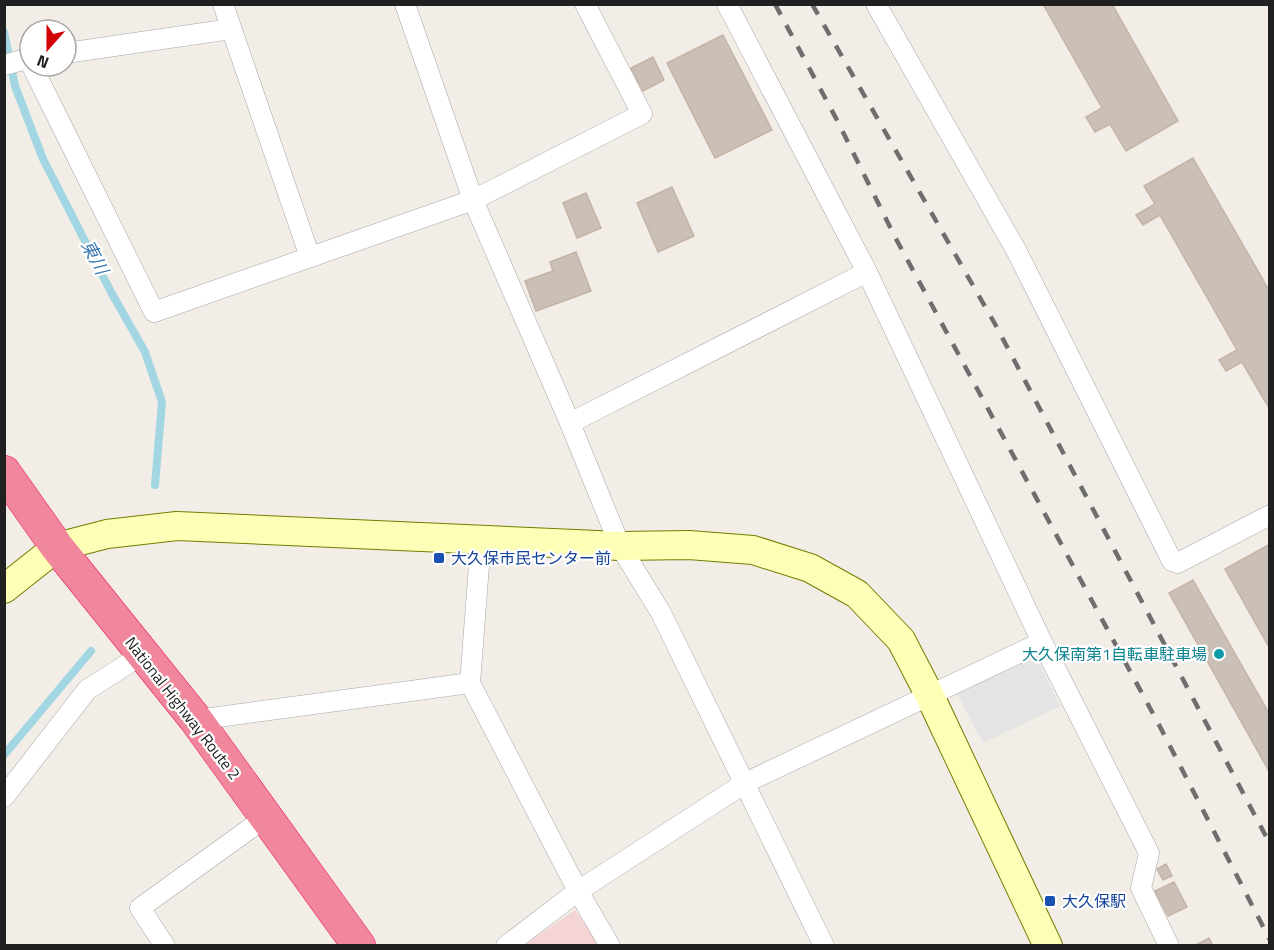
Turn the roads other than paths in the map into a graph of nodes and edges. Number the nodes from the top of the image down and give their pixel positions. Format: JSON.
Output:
{"nodes":[{"id":1,"x":223,"y":4,"type":"edge"},
{"id":2,"x":405,"y":4,"type":"edge"},
{"id":3,"x":585,"y":4,"type":"edge"},
{"id":4,"x":727,"y":4,"type":"edge"},
{"id":5,"x":876,"y":4,"type":"edge"},
{"id":6,"x":231,"y":29,"type":"junction"},
{"id":7,"x":78,"y":51,"type":"edge"},
{"id":8,"x":32,"y":78,"type":"edge"},
{"id":9,"x":473,"y":200,"type":"junction"},
{"id":10,"x":310,"y":257,"type":"junction"},
{"id":11,"x":867,"y":272,"type":"junction"},
{"id":12,"x":570,"y":423,"type":"junction"},
{"id":13,"x":4,"y":472,"type":"edge"},
{"id":14,"x":1269,"y":515,"type":"edge"},
{"id":15,"x":481,"y":539,"type":"junction"},
{"id":16,"x":620,"y":546,"type":"junction"},
{"id":17,"x":57,"y":547,"type":"junction"},
{"id":18,"x":4,"y":590,"type":"edge"},
{"id":19,"x":1042,"y":642,"type":"junction"},
{"id":20,"x":142,"y":654,"type":"junction"},
{"id":21,"x":470,"y":683,"type":"junction"},
{"id":22,"x":929,"y":694,"type":"junction"},
{"id":23,"x":196,"y":720,"type":"junction"},
{"id":24,"x":745,"y":783,"type":"junction"},
{"id":25,"x":4,"y":797,"type":"edge"},
{"id":26,"x":266,"y":817,"type":"junction"},
{"id":27,"x":578,"y":891,"type":"junction"},
{"id":28,"x":165,"y":945,"type":"edge"},
{"id":29,"x":359,"y":945,"type":"edge"},
{"id":30,"x":506,"y":945,"type":"edge"},
{"id":31,"x":610,"y":945,"type":"edge"},
{"id":32,"x":824,"y":945,"type":"edge"},
{"id":33,"x":1047,"y":945,"type":"edge"},
{"id":34,"x":1169,"y":945,"type":"edge"}],
"edges":[{"from":1,"to":6,"type":"street"},
{"from":2,"to":9,"type":"street"},
{"from":3,"to":9,"type":"street"},
{"from":4,"to":11,"type":"street"},
{"from":5,"to":14,"type":"street"},
{"from":6,"to":7,"type":"street"},
{"from":6,"to":10,"type":"street"},
{"from":8,"to":10,"type":"street"},
{"from":9,"to":10,"type":"street"},
{"from":9,"to":12,"type":"street"},
{"from":11,"to":12,"type":"street"},
{"from":11,"to":19,"type":"street"},
{"from":12,"to":16,"type":"street"},
{"from":13,"to":17,"type":"highway","name":"National Highway Route 2"},
{"from":15,"to":16,"type":"street"},
{"from":15,"to":17,"type":"street"},
{"from":15,"to":21,"type":"street"},
{"from":16,"to":22,"type":"street"},
{"from":16,"to":24,"type":"street"},
{"from":17,"to":18,"type":"street"},
{"from":17,"to":20,"type":"highway","name":"National Highway Route 2"},
{"from":19,"to":22,"type":"street"},
{"from":19,"to":34,"type":"street"},
{"from":20,"to":23,"type":"highway","name":"National Highway Route 2"},
{"from":20,"to":25,"type":"street"},
{"from":21,"to":23,"type":"street"},
{"from":21,"to":27,"type":"street"},
{"from":22,"to":24,"type":"street"},
{"from":22,"to":33,"type":"street"},
{"from":23,"to":26,"type":"highway","name":"National Highway Route 2"},
{"from":24,"to":27,"type":"street"},
{"from":24,"to":32,"type":"street"},
{"from":26,"to":28,"type":"street"},
{"from":26,"to":29,"type":"highway","name":"National Highway Route 2"},
{"from":27,"to":30,"type":"street"},
{"from":27,"to":31,"type":"street"}]}
